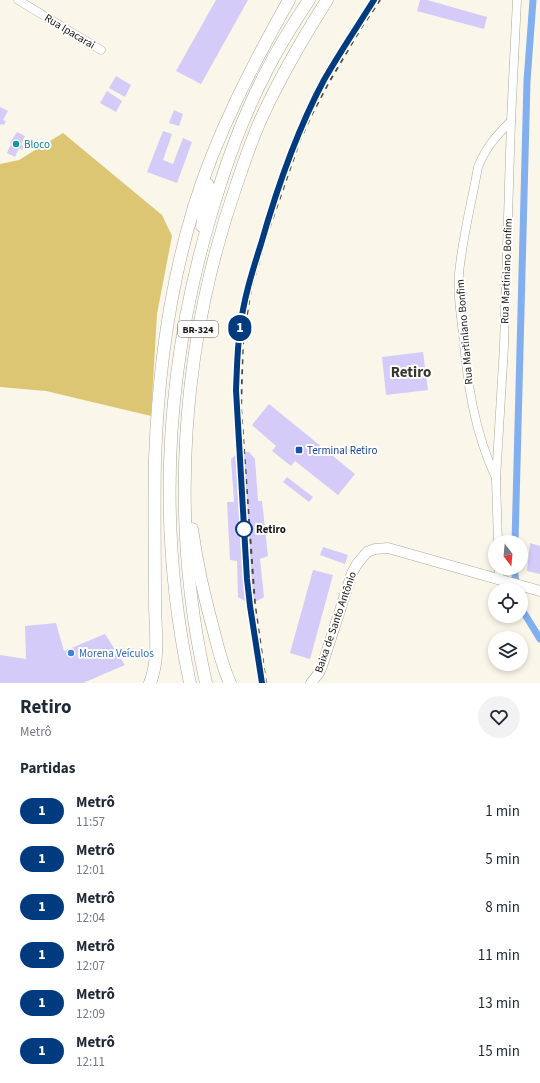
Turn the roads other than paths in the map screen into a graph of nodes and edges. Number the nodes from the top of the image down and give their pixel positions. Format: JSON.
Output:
{"nodes":[{"id":1,"x":18,"y":0,"type":"edge"},
{"id":2,"x":289,"y":0,"type":"edge"},
{"id":3,"x":309,"y":0,"type":"edge"},
{"id":4,"x":327,"y":0,"type":"edge"},
{"id":5,"x":517,"y":0,"type":"edge"},
{"id":6,"x":101,"y":50,"type":"dead end"},
{"id":7,"x":511,"y":121,"type":"junction"},
{"id":8,"x":213,"y":156,"type":"junction"},
{"id":9,"x":198,"y":259,"type":"junction"},
{"id":10,"x":184,"y":479,"type":"junction"},
{"id":11,"x":496,"y":479,"type":"junction"},
{"id":12,"x":498,"y":535,"type":"edge"},
{"id":13,"x":502,"y":575,"type":"edge"},
{"id":14,"x":504,"y":581,"type":"junction"},
{"id":15,"x":535,"y":589,"type":"edge"},
{"id":16,"x":150,"y":683,"type":"edge"},
{"id":17,"x":190,"y":683,"type":"edge"},
{"id":18,"x":206,"y":683,"type":"edge"},
{"id":19,"x":230,"y":683,"type":"edge"},
{"id":20,"x":311,"y":683,"type":"edge"}],
"edges":[{"from":1,"to":6,"type":"street","name":"Rua Ipacarai"},
{"from":2,"to":8,"type":"highway"},
{"from":3,"to":9,"type":"highway","number":"BR-324"},
{"from":4,"to":10,"type":"highway","number":"BR-324"},
{"from":5,"to":7,"type":"street","name":"Rua Martiniano Bonfim"},
{"from":7,"to":11,"type":"street","name":"Rua Martiniano Bonfim"},
{"from":7,"to":11,"type":"street","name":"Rua Martinlano Bonfim"},
{"from":8,"to":9,"type":"highway"},
{"from":8,"to":16,"type":"highway"},
{"from":9,"to":17,"type":"highway","number":"BR-324"},
{"from":10,"to":18,"type":"highway","number":"BR-324"},
{"from":10,"to":19,"type":"highway"},
{"from":11,"to":12,"type":"street","name":"Rua Martiniano Bonfim"},
{"from":13,"to":14,"type":"street"},
{"from":14,"to":15,"type":"main road","name":"Baixa de Santo Antônio"},
{"from":14,"to":20,"type":"main road","name":"Baixa de Santo Antônio"}]}
